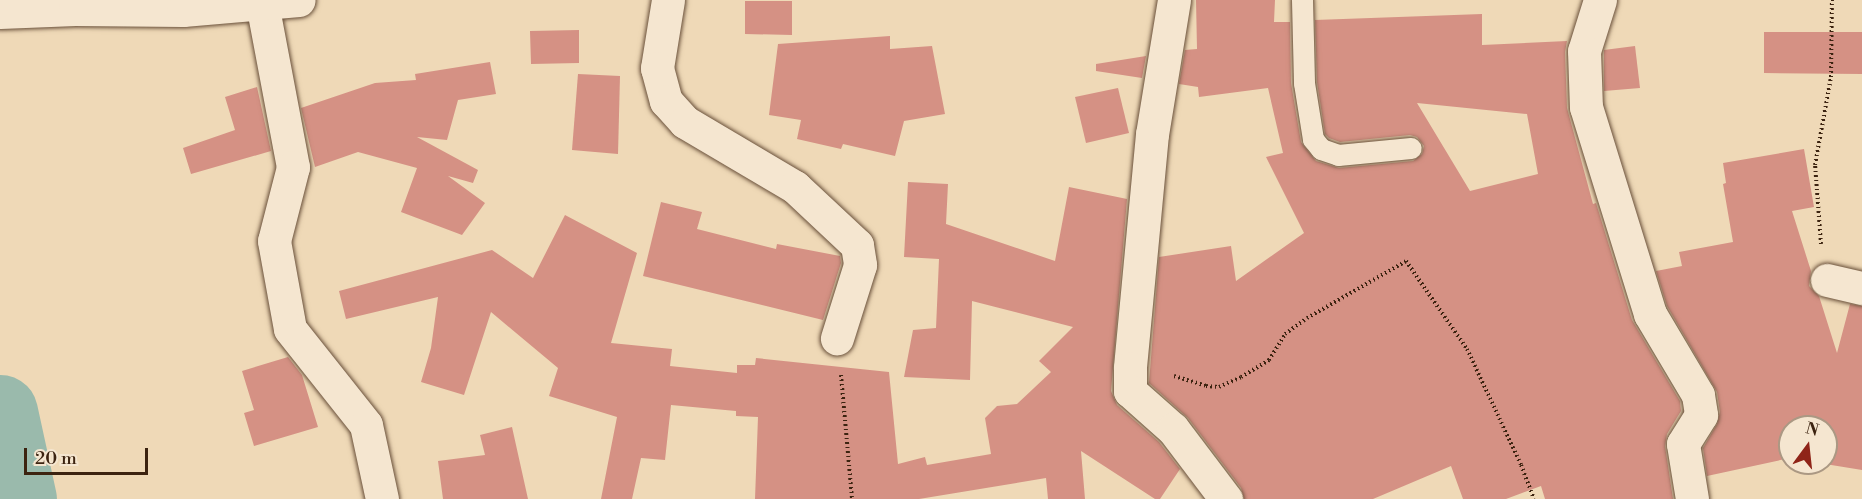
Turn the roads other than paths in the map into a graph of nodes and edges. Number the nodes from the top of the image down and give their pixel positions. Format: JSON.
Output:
{"nodes":[{"id":1,"x":298,"y":0,"type":"edge"},
{"id":2,"x":668,"y":0,"type":"edge"},
{"id":3,"x":1174,"y":0,"type":"edge"},
{"id":4,"x":1302,"y":0,"type":"edge"},
{"id":5,"x":1599,"y":0,"type":"edge"},
{"id":6,"x":262,"y":3,"type":"junction"},
{"id":7,"x":0,"y":12,"type":"edge"},
{"id":8,"x":1411,"y":148,"type":"dead end"},
{"id":9,"x":1827,"y":280,"type":"road end"},
{"id":10,"x":1862,"y":288,"type":"edge"},
{"id":11,"x":837,"y":338,"type":"road end"},
{"id":12,"x":382,"y":499,"type":"edge"},
{"id":13,"x":1226,"y":499,"type":"edge"},
{"id":14,"x":1692,"y":499,"type":"edge"}],
"edges":[{"from":1,"to":6,"type":"street"},
{"from":2,"to":11,"type":"street"},
{"from":3,"to":13,"type":"street"},
{"from":4,"to":8,"type":"lane"},
{"from":5,"to":14,"type":"street"},
{"from":6,"to":7,"type":"street"},
{"from":6,"to":12,"type":"street"},
{"from":9,"to":10,"type":"street"}]}
